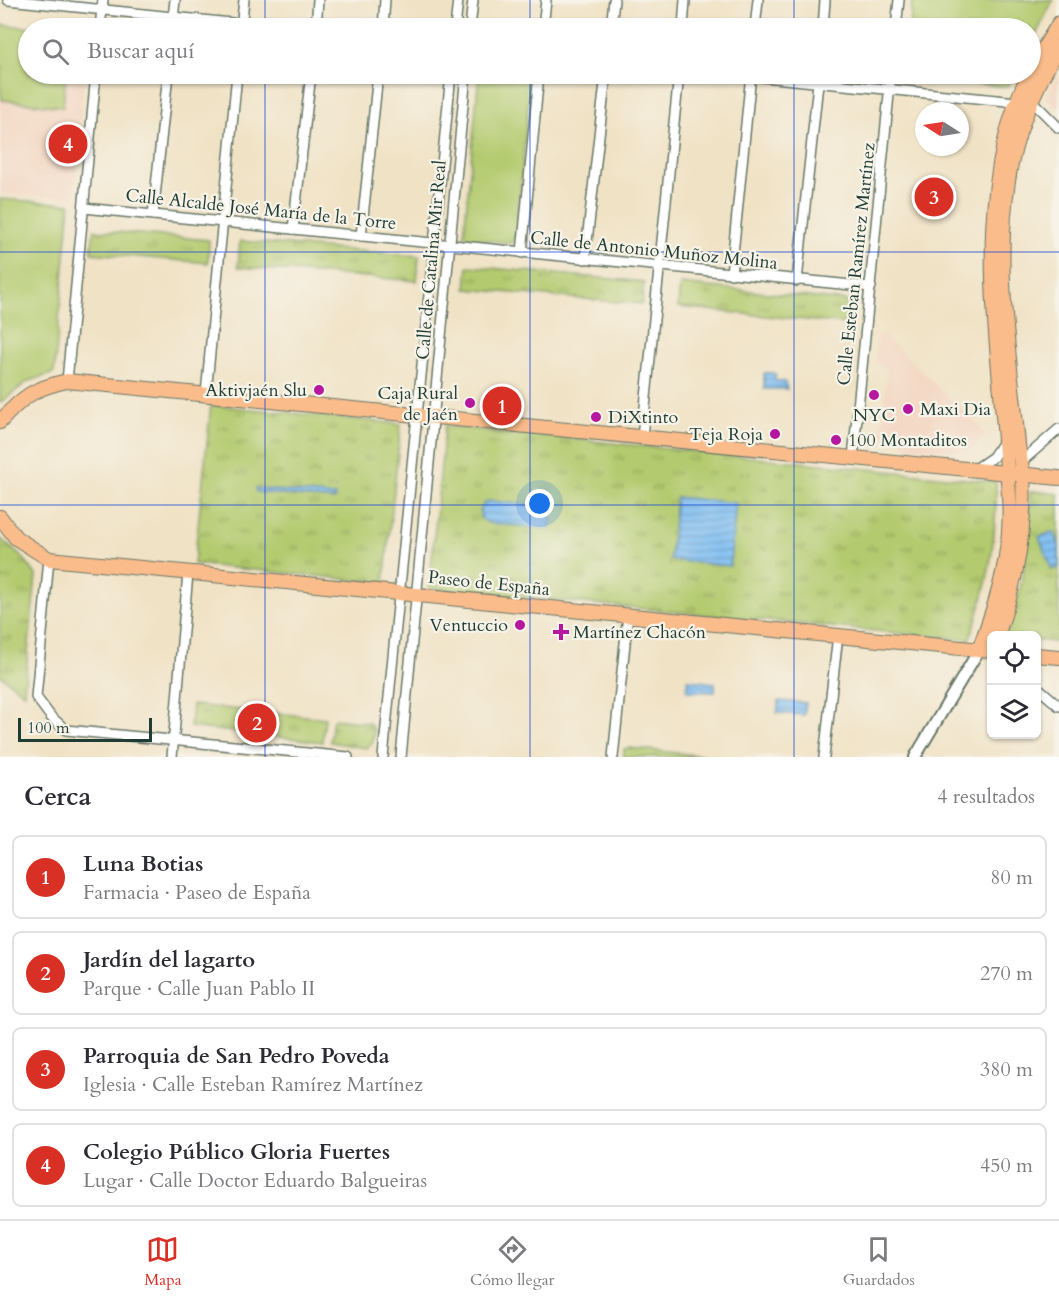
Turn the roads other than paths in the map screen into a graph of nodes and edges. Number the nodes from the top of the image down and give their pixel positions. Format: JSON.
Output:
{"nodes":[{"id":1,"x":8,"y":0,"type":"edge"},
{"id":2,"x":103,"y":0,"type":"edge"},
{"id":3,"x":175,"y":0,"type":"edge"},
{"id":4,"x":244,"y":0,"type":"edge"},
{"id":5,"x":318,"y":0,"type":"edge"},
{"id":6,"x":385,"y":0,"type":"edge"},
{"id":7,"x":458,"y":0,"type":"edge"},
{"id":8,"x":473,"y":0,"type":"edge"},
{"id":9,"x":546,"y":0,"type":"edge"},
{"id":10,"x":614,"y":0,"type":"edge"},
{"id":11,"x":686,"y":0,"type":"edge"},
{"id":12,"x":758,"y":0,"type":"edge"},
{"id":13,"x":825,"y":0,"type":"edge"},
{"id":14,"x":899,"y":0,"type":"edge"},
{"id":15,"x":102,"y":11,"type":"junction"},
{"id":16,"x":101,"y":18,"type":"edge"},
{"id":17,"x":173,"y":18,"type":"joint"},
{"id":18,"x":242,"y":18,"type":"edge"},
{"id":19,"x":317,"y":18,"type":"edge"},
{"id":20,"x":383,"y":18,"type":"edge"},
{"id":21,"x":456,"y":18,"type":"edge"},
{"id":22,"x":471,"y":18,"type":"edge"},
{"id":23,"x":544,"y":18,"type":"edge"},
{"id":24,"x":612,"y":18,"type":"edge"},
{"id":25,"x":684,"y":18,"type":"edge"},
{"id":26,"x":756,"y":18,"type":"edge"},
{"id":27,"x":824,"y":18,"type":"edge"},
{"id":28,"x":897,"y":18,"type":"edge"},
{"id":29,"x":1059,"y":23,"type":"edge"},
{"id":30,"x":1059,"y":47,"type":"edge"},
{"id":31,"x":1041,"y":53,"type":"edge"},
{"id":32,"x":1041,"y":75,"type":"edge"},
{"id":33,"x":95,"y":84,"type":"edge"},
{"id":34,"x":167,"y":84,"type":"edge"},
{"id":35,"x":236,"y":84,"type":"edge"},
{"id":36,"x":309,"y":84,"type":"edge"},
{"id":37,"x":377,"y":84,"type":"edge"},
{"id":38,"x":450,"y":84,"type":"edge"},
{"id":39,"x":465,"y":84,"type":"edge"},
{"id":40,"x":538,"y":84,"type":"edge"},
{"id":41,"x":605,"y":84,"type":"edge"},
{"id":42,"x":678,"y":84,"type":"edge"},
{"id":43,"x":750,"y":84,"type":"edge"},
{"id":44,"x":817,"y":84,"type":"edge"},
{"id":45,"x":857,"y":84,"type":"edge"},
{"id":46,"x":890,"y":84,"type":"edge"},
{"id":47,"x":1028,"y":84,"type":"edge"},
{"id":48,"x":1035,"y":84,"type":"edge"},
{"id":49,"x":890,"y":89,"type":"junction"},
{"id":50,"x":1024,"y":101,"type":"junction"},
{"id":51,"x":1059,"y":128,"type":"edge"},
{"id":52,"x":84,"y":208,"type":"junction"},
{"id":53,"x":153,"y":215,"type":"junction"},
{"id":54,"x":224,"y":222,"type":"junction"},
{"id":55,"x":293,"y":229,"type":"junction"},
{"id":56,"x":361,"y":236,"type":"junction"},
{"id":57,"x":434,"y":244,"type":"junction"},
{"id":58,"x":449,"y":245,"type":"junction"},
{"id":59,"x":522,"y":253,"type":"junction"},
{"id":60,"x":585,"y":259,"type":"junction"},
{"id":61,"x":659,"y":267,"type":"junction"},
{"id":62,"x":731,"y":274,"type":"junction"},
{"id":63,"x":797,"y":281,"type":"junction"},
{"id":64,"x":871,"y":287,"type":"junction"},
{"id":65,"x":67,"y":381,"type":"junction"},
{"id":66,"x":206,"y":394,"type":"junction"},
{"id":67,"x":418,"y":414,"type":"junction"},
{"id":68,"x":433,"y":415,"type":"junction"},
{"id":69,"x":0,"y":422,"type":"edge"},
{"id":70,"x":1059,"y":429,"type":"edge"},
{"id":71,"x":642,"y":437,"type":"junction"},
{"id":72,"x":1005,"y":438,"type":"junction"},
{"id":73,"x":853,"y":458,"type":"junction"},
{"id":74,"x":1021,"y":462,"type":"junction"},
{"id":75,"x":974,"y":470,"type":"junction"},
{"id":76,"x":1007,"y":474,"type":"junction"},
{"id":77,"x":1023,"y":476,"type":"junction"},
{"id":78,"x":1059,"y":478,"type":"edge"},
{"id":79,"x":0,"y":517,"type":"edge"},
{"id":80,"x":49,"y":559,"type":"junction"},
{"id":81,"x":188,"y":573,"type":"junction"},
{"id":82,"x":400,"y":592,"type":"junction"},
{"id":83,"x":416,"y":593,"type":"junction"},
{"id":84,"x":628,"y":615,"type":"junction"},
{"id":85,"x":999,"y":631,"type":"edge"},
{"id":86,"x":838,"y":635,"type":"junction"},
{"id":87,"x":985,"y":650,"type":"edge"},
{"id":88,"x":1041,"y":655,"type":"edge"},
{"id":89,"x":1059,"y":657,"type":"edge"},
{"id":90,"x":1041,"y":690,"type":"edge"},
{"id":91,"x":1059,"y":706,"type":"edge"},
{"id":92,"x":174,"y":738,"type":"junction"},
{"id":93,"x":243,"y":746,"type":"junction"},
{"id":94,"x":310,"y":755,"type":"edge"},
{"id":95,"x":172,"y":757,"type":"edge"},
{"id":96,"x":242,"y":757,"type":"edge"},
{"id":97,"x":348,"y":757,"type":"edge"},
{"id":98,"x":382,"y":757,"type":"edge"},
{"id":99,"x":401,"y":757,"type":"edge"},
{"id":100,"x":613,"y":757,"type":"edge"},
{"id":101,"x":824,"y":757,"type":"edge"},
{"id":102,"x":915,"y":757,"type":"edge"}],
"edges":[{"from":1,"to":15,"type":"street"},
{"from":2,"to":15,"type":"street"},
{"from":3,"to":17,"type":"street"},
{"from":4,"to":18,"type":"street"},
{"from":5,"to":19,"type":"street"},
{"from":6,"to":20,"type":"street"},
{"from":7,"to":21,"type":"street"},
{"from":8,"to":22,"type":"street"},
{"from":9,"to":23,"type":"street"},
{"from":10,"to":24,"type":"street"},
{"from":11,"to":25,"type":"street"},
{"from":12,"to":26,"type":"street"},
{"from":13,"to":27,"type":"street"},
{"from":14,"to":28,"type":"street"},
{"from":15,"to":16,"type":"street"},
{"from":15,"to":17,"type":"street"},
{"from":29,"to":31,"type":"main road"},
{"from":30,"to":32,"type":"main road"},
{"from":33,"to":52,"type":"street"},
{"from":34,"to":53,"type":"street"},
{"from":35,"to":54,"type":"street"},
{"from":36,"to":55,"type":"street"},
{"from":37,"to":56,"type":"street"},
{"from":38,"to":57,"type":"street","name":"Calle de Catalina Mir Real"},
{"from":39,"to":58,"type":"street","name":"Calle de Catalina Mir Real"},
{"from":40,"to":59,"type":"street"},
{"from":41,"to":60,"type":"street"},
{"from":42,"to":61,"type":"street"},
{"from":43,"to":62,"type":"street"},
{"from":44,"to":63,"type":"street"},
{"from":45,"to":49,"type":"street"},
{"from":46,"to":49,"type":"street","name":"Calle Esteban Ramírez Martínez"},
{"from":47,"to":50,"type":"main road"},
{"from":48,"to":50,"type":"main road"},
{"from":49,"to":50,"type":"street"},
{"from":49,"to":64,"type":"street","name":"Calle Esteban Ramírez Martínez"},
{"from":50,"to":51,"type":"street"},
{"from":50,"to":72,"type":"main road"},
{"from":50,"to":74,"type":"main road"},
{"from":52,"to":53,"type":"street","name":"Calle Alcalde José María de la Torre"},
{"from":52,"to":65,"type":"street"},
{"from":53,"to":54,"type":"street","name":"Calle Alcalde José María de la Torre"},
{"from":54,"to":55,"type":"street","name":"Calle Alcalde José María de la Torre"},
{"from":54,"to":66,"type":"street"},
{"from":55,"to":56,"type":"street","name":"Calle Alcalde José María de la Torre"},
{"from":56,"to":57,"type":"street","name":"Calle Alcalde José María de la Torre"},
{"from":57,"to":58,"type":"street","name":"Calle de Antonio Muñoz Molina"},
{"from":57,"to":67,"type":"street","name":"Calle de Catalina Mir Real"},
{"from":58,"to":59,"type":"street","name":"Calle de Antonio Muñoz Molina"},
{"from":58,"to":68,"type":"street","name":"Calle de Catalina Mir Real"},
{"from":59,"to":60,"type":"street","name":"Calle de Antonio Muñoz Molina"},
{"from":60,"to":61,"type":"street","name":"Calle de Antonio Muñoz Molina"},
{"from":61,"to":62,"type":"street","name":"Calle de Antonio Muñoz Molina"},
{"from":61,"to":71,"type":"street"},
{"from":62,"to":63,"type":"street","name":"Calle de Antonio Muñoz Molina"},
{"from":63,"to":64,"type":"street","name":"Calle de Antonio Muñoz Molina"},
{"from":64,"to":73,"type":"street","name":"Calle Esteban Ramírez Martínez"},
{"from":65,"to":66,"type":"main road"},
{"from":65,"to":69,"type":"main road"},
{"from":66,"to":67,"type":"main road"},
{"from":67,"to":68,"type":"main road"},
{"from":67,"to":82,"type":"street","name":"Calle de Catalina Mir Real"},
{"from":68,"to":71,"type":"main road"},
{"from":68,"to":83,"type":"street","name":"Calle de Catalina Mir Real"},
{"from":70,"to":74,"type":"street"},
{"from":71,"to":73,"type":"main road"},
{"from":72,"to":75,"type":"street"},
{"from":72,"to":76,"type":"main road"},
{"from":73,"to":75,"type":"main road"},
{"from":74,"to":77,"type":"main road"},
{"from":75,"to":76,"type":"main road"},
{"from":76,"to":77,"type":"main road"},
{"from":76,"to":87,"type":"main road"},
{"from":77,"to":78,"type":"main road"},
{"from":77,"to":85,"type":"main road"},
{"from":79,"to":80,"type":"main road","name":"Paseo de España"},
{"from":80,"to":81,"type":"main road","name":"Paseo de España"},
{"from":80,"to":92,"type":"street"},
{"from":81,"to":82,"type":"main road","name":"Paseo de España"},
{"from":81,"to":92,"type":"street"},
{"from":82,"to":83,"type":"main road","name":"Paseo de España"},
{"from":82,"to":98,"type":"street","name":"Calle de Catalina Mir Real"},
{"from":83,"to":84,"type":"main road","name":"Paseo de España"},
{"from":83,"to":99,"type":"street","name":"Calle de Catalina Mir Real"},
{"from":84,"to":86,"type":"main road","name":"Paseo de España"},
{"from":84,"to":100,"type":"street"},
{"from":86,"to":87,"type":"main road","name":"Paseo de España"},
{"from":86,"to":101,"type":"street"},
{"from":87,"to":102,"type":"street"},
{"from":88,"to":89,"type":"main road"},
{"from":90,"to":91,"type":"street"},
{"from":92,"to":93,"type":"street"},
{"from":92,"to":95,"type":"street"},
{"from":93,"to":94,"type":"street"},
{"from":93,"to":96,"type":"street"},
{"from":94,"to":97,"type":"street"}]}
